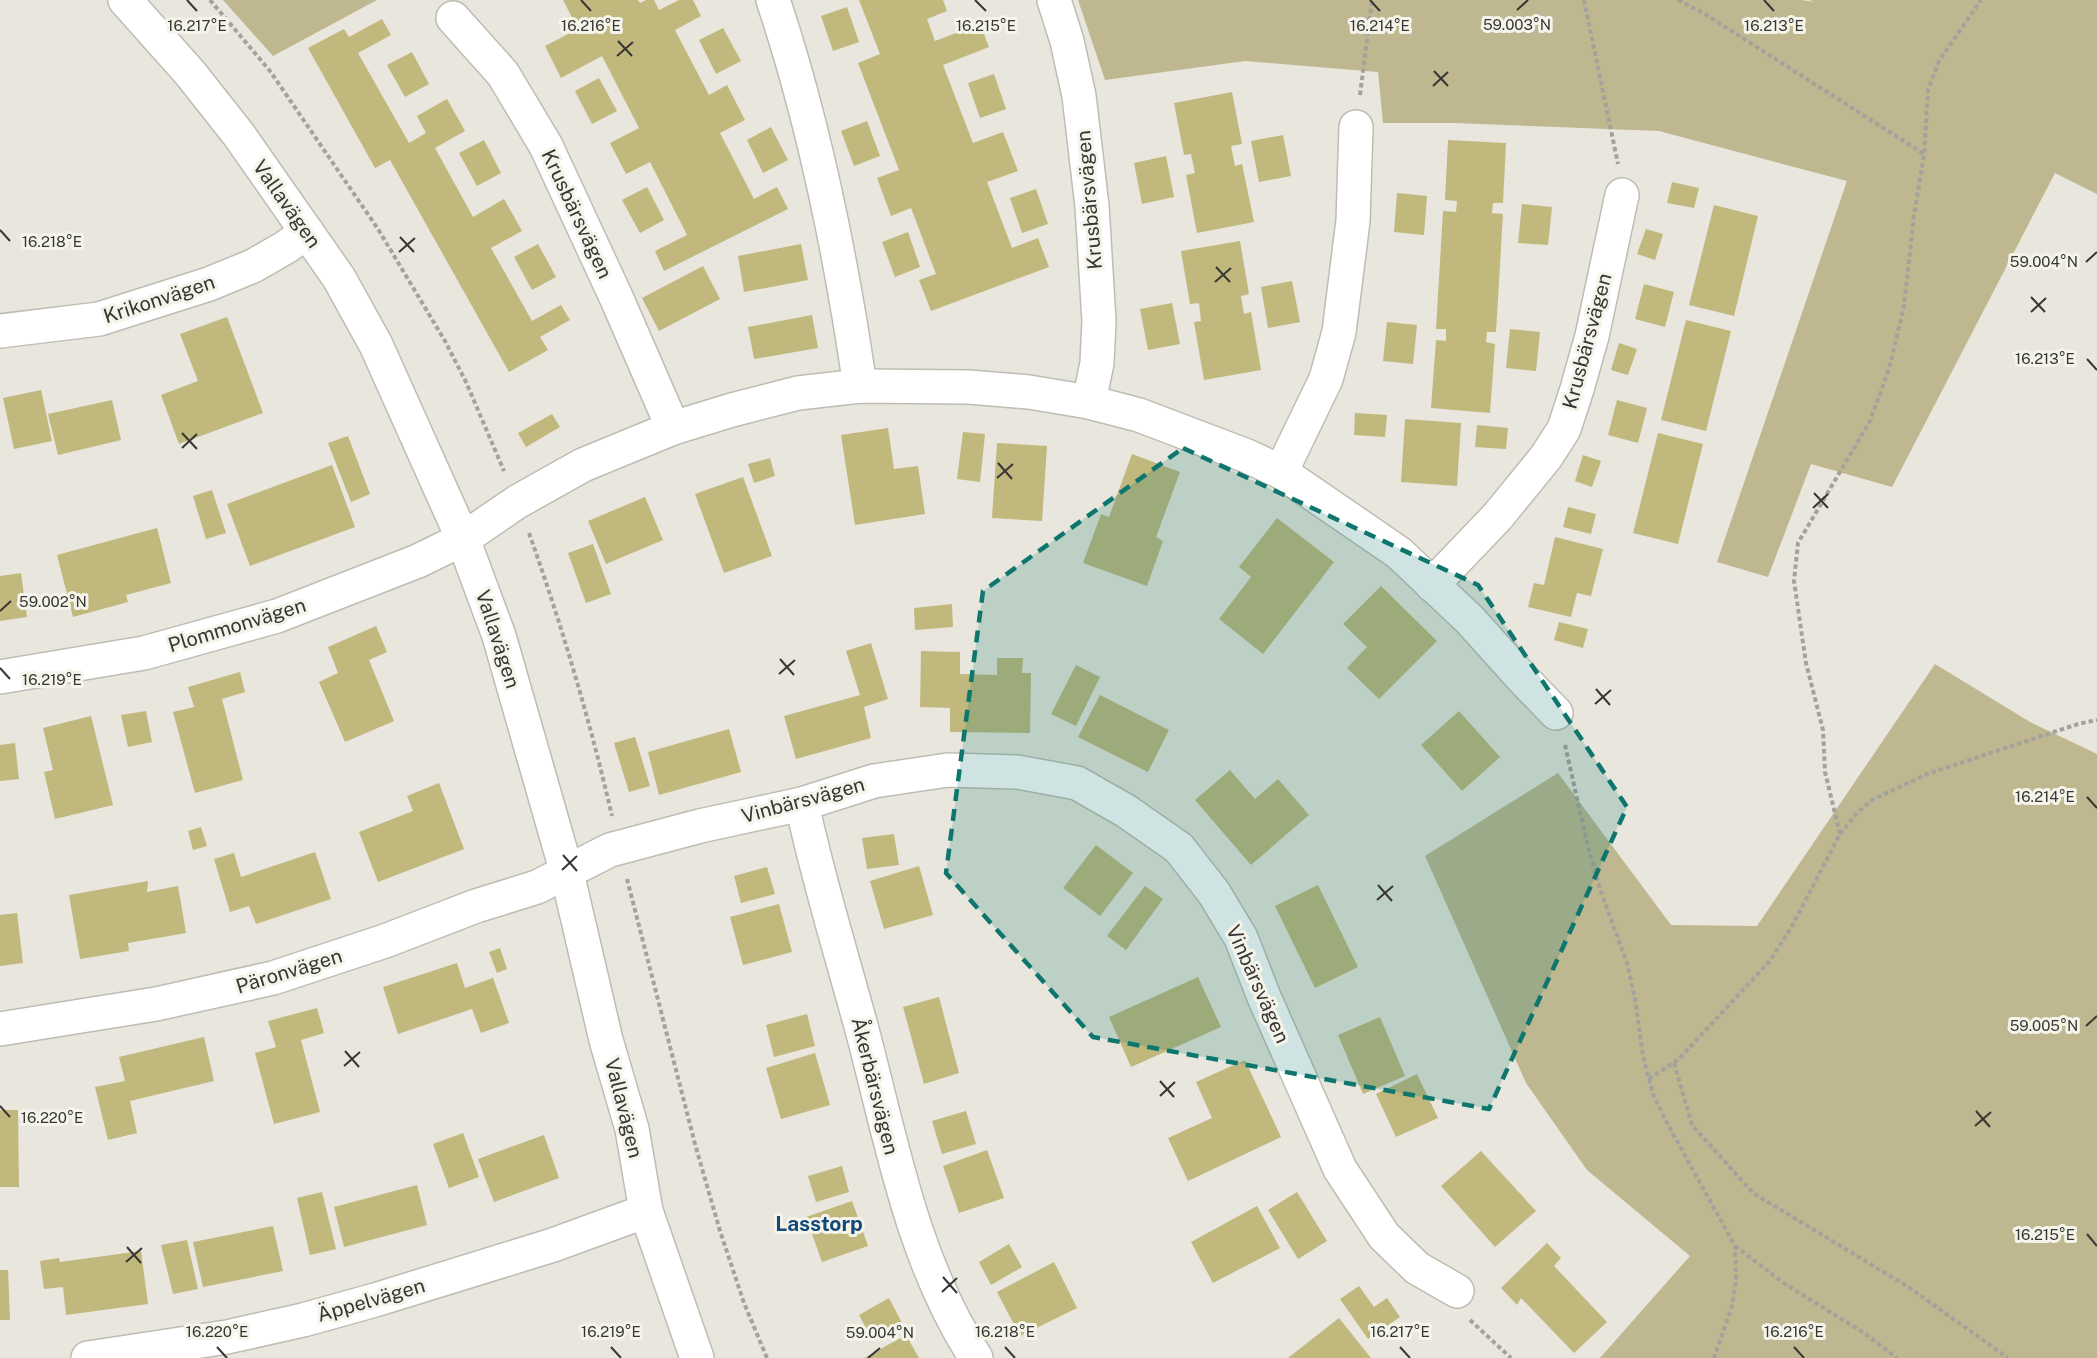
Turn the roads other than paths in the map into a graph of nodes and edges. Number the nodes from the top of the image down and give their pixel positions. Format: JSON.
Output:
{"nodes":[{"id":1,"x":125,"y":0,"type":"edge"},
{"id":2,"x":773,"y":0,"type":"edge"},
{"id":3,"x":1054,"y":0,"type":"edge"},
{"id":4,"x":453,"y":18,"type":"dead end"},
{"id":5,"x":1356,"y":127,"type":"road end"},
{"id":6,"x":1622,"y":195,"type":"road end"},
{"id":7,"x":307,"y":232,"type":"junction"},
{"id":8,"x":0,"y":331,"type":"edge"},
{"id":9,"x":860,"y":386,"type":"junction"},
{"id":10,"x":1089,"y":402,"type":"junction"},
{"id":11,"x":673,"y":428,"type":"junction"},
{"id":12,"x":1281,"y":472,"type":"junction"},
{"id":13,"x":463,"y":539,"type":"junction"},
{"id":14,"x":1432,"y":585,"type":"junction"},
{"id":15,"x":0,"y":677,"type":"edge"},
{"id":16,"x":1556,"y":712,"type":"road end"},
{"id":17,"x":802,"y":804,"type":"junction"},
{"id":18,"x":567,"y":873,"type":"junction"},
{"id":19,"x":0,"y":1029,"type":"edge"},
{"id":20,"x":646,"y":1211,"type":"junction"},
{"id":21,"x":1457,"y":1292,"type":"road end"},
{"id":22,"x":88,"y":1358,"type":"edge"},
{"id":23,"x":697,"y":1358,"type":"edge"},
{"id":24,"x":976,"y":1358,"type":"edge"}],
"edges":[{"from":1,"to":7,"type":"street","name":"Vallavägen"},
{"from":2,"to":9,"type":"street"},
{"from":3,"to":10,"type":"street","name":"Krusbärsvägen"},
{"from":4,"to":11,"type":"street","name":"Krusbärsvägen"},
{"from":5,"to":12,"type":"street"},
{"from":6,"to":14,"type":"street","name":"Krusbärsvägen"},
{"from":7,"to":8,"type":"street","name":"Krikonvägen"},
{"from":7,"to":13,"type":"street","name":"Vallavägen"},
{"from":9,"to":10,"type":"street"},
{"from":9,"to":11,"type":"street"},
{"from":10,"to":12,"type":"street"},
{"from":11,"to":13,"type":"street"},
{"from":12,"to":14,"type":"street"},
{"from":13,"to":15,"type":"street","name":"Plommonvägen"},
{"from":13,"to":18,"type":"street","name":"Vallavägen"},
{"from":14,"to":16,"type":"street"},
{"from":17,"to":18,"type":"street","name":"Vinbärsvägen"},
{"from":17,"to":21,"type":"street","name":"Vinbärsvägen"},
{"from":17,"to":24,"type":"street","name":"Åkerbärsvägen"},
{"from":18,"to":19,"type":"street","name":"Päronvägen"},
{"from":18,"to":20,"type":"street","name":"Vallavägen"},
{"from":20,"to":22,"type":"street","name":"Äppelvägen"},
{"from":20,"to":23,"type":"street","name":"Vallavägen"}]}
